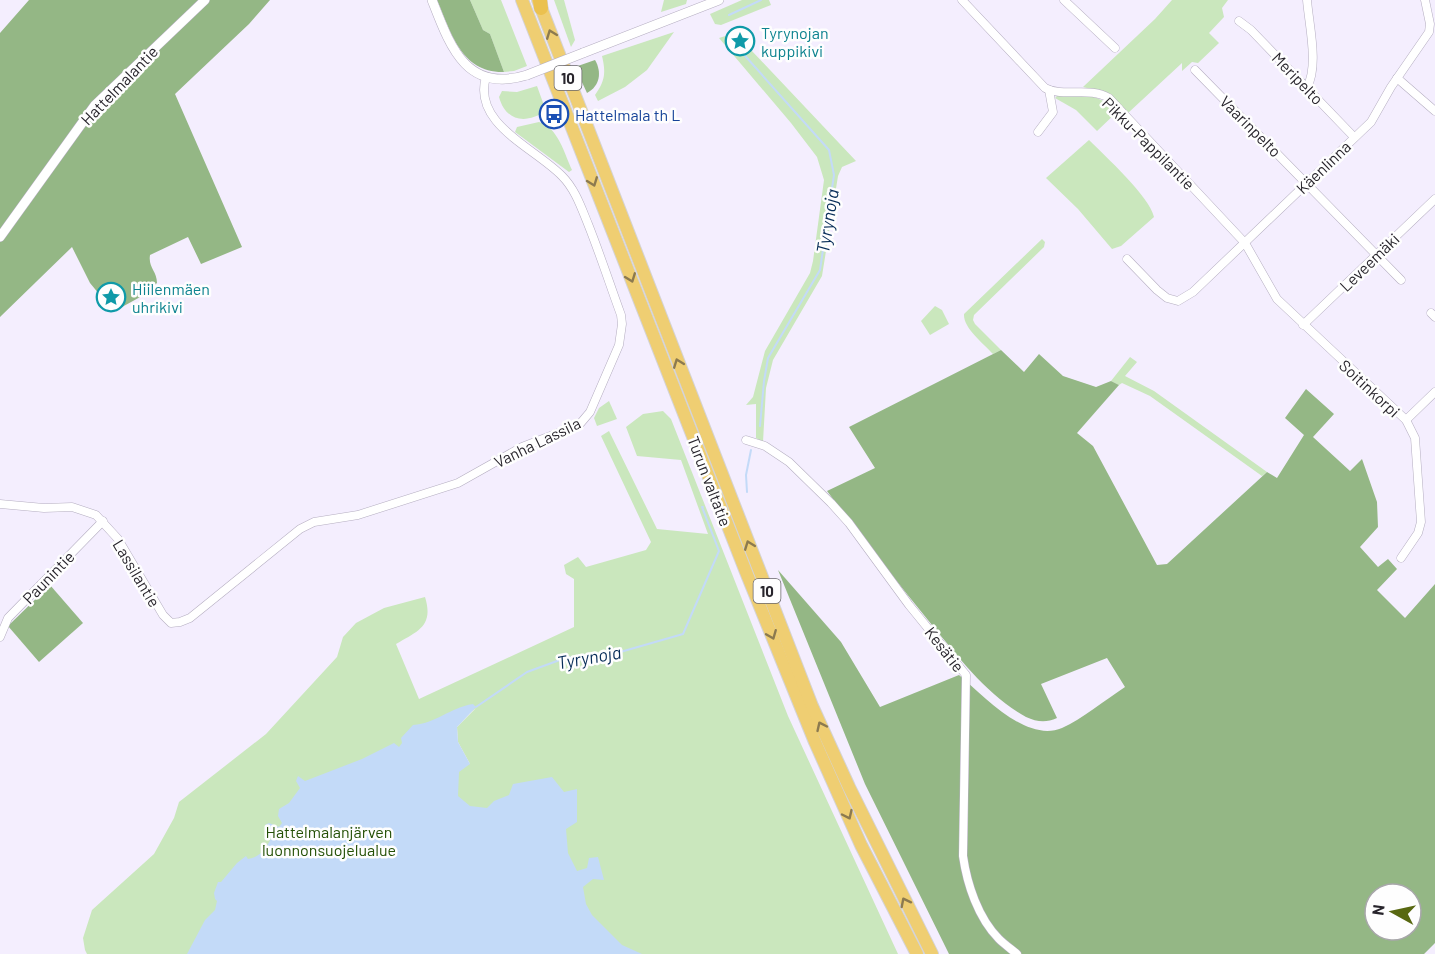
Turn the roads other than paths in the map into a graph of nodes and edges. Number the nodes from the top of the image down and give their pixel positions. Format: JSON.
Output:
{"nodes":[{"id":1,"x":205,"y":0,"type":"edge"},
{"id":2,"x":432,"y":0,"type":"edge"},
{"id":3,"x":522,"y":0,"type":"edge"},
{"id":4,"x":718,"y":0,"type":"edge"},
{"id":5,"x":962,"y":0,"type":"edge"},
{"id":6,"x":1064,"y":0,"type":"edge"},
{"id":7,"x":1307,"y":0,"type":"edge"},
{"id":8,"x":1425,"y":0,"type":"edge"},
{"id":9,"x":540,"y":3,"type":"edge"},
{"id":10,"x":702,"y":3,"type":"edge"},
{"id":11,"x":1239,"y":21,"type":"dead end"},
{"id":12,"x":1433,"y":23,"type":"edge"},
{"id":13,"x":1115,"y":48,"type":"dead end"},
{"id":14,"x":1195,"y":70,"type":"dead end"},
{"id":15,"x":486,"y":76,"type":"junction"},
{"id":16,"x":1397,"y":78,"type":"junction"},
{"id":17,"x":1307,"y":87,"type":"junction"},
{"id":18,"x":1049,"y":90,"type":"junction"},
{"id":19,"x":1435,"y":111,"type":"edge"},
{"id":20,"x":1038,"y":132,"type":"dead end"},
{"id":21,"x":1354,"y":137,"type":"junction"},
{"id":22,"x":1307,"y":183,"type":"junction"},
{"id":23,"x":1435,"y":199,"type":"edge"},
{"id":24,"x":0,"y":237,"type":"edge"},
{"id":25,"x":1245,"y":243,"type":"junction"},
{"id":26,"x":1376,"y":254,"type":"junction"},
{"id":27,"x":1127,"y":259,"type":"dead end"},
{"id":28,"x":1401,"y":280,"type":"dead end"},
{"id":29,"x":1303,"y":325,"type":"junction"},
{"id":30,"x":1435,"y":392,"type":"edge"},
{"id":31,"x":1406,"y":420,"type":"junction"},
{"id":32,"x":746,"y":440,"type":"dead end"},
{"id":33,"x":0,"y":504,"type":"edge"},
{"id":34,"x":103,"y":521,"type":"junction"},
{"id":35,"x":1401,"y":558,"type":"dead end"},
{"id":36,"x":171,"y":623,"type":"joint"},
{"id":37,"x":0,"y":637,"type":"edge"},
{"id":38,"x":917,"y":954,"type":"edge"},
{"id":39,"x":932,"y":954,"type":"edge"},
{"id":40,"x":1017,"y":954,"type":"edge"}],
"edges":[{"from":1,"to":24,"type":"street","name":"Hattelmalantie"},
{"from":2,"to":15,"type":"street"},
{"from":3,"to":38,"type":"highway","name":"Turun valtatie","number":"10","one_way":true},
{"from":4,"to":10,"type":"street"},
{"from":5,"to":18,"type":"street"},
{"from":6,"to":13,"type":"street"},
{"from":7,"to":17,"type":"street"},
{"from":8,"to":12,"type":"street"},
{"from":39,"to":9,"type":"highway","name":"Turun valtatie","number":"10","one_way":true},
{"from":10,"to":15,"type":"street","bridge":true},
{"from":11,"to":17,"type":"street","name":"Meripelto"},
{"from":12,"to":16,"type":"street","name":"Käenlinna"},
{"from":14,"to":22,"type":"street","name":"Vaarinpelto"},
{"from":15,"to":36,"type":"street","name":"Vanha Lassila"},
{"from":16,"to":19,"type":"street"},
{"from":16,"to":21,"type":"street","name":"Käenlinna"},
{"from":17,"to":21,"type":"street","name":"Meripelto"},
{"from":18,"to":20,"type":"street"},
{"from":18,"to":25,"type":"street","name":"Pikku-Pappilantie"},
{"from":21,"to":22,"type":"street","name":"Käenlinna"},
{"from":22,"to":25,"type":"street","name":"Käenlinna"},
{"from":22,"to":26,"type":"street","name":"Vaarinpelto"},
{"from":23,"to":26,"type":"street","name":"Leveemäki"},
{"from":25,"to":27,"type":"street","name":"Käenlinna"},
{"from":25,"to":29,"type":"street","name":"Soitinkorpi"},
{"from":26,"to":28,"type":"street","name":"Vaarinpelto"},
{"from":26,"to":29,"type":"street","name":"Leveemäki"},
{"from":29,"to":31,"type":"street","name":"Soitinkorpi"},
{"from":30,"to":31,"type":"street"},
{"from":31,"to":35,"type":"street","name":"Soitinkorpi"},
{"from":32,"to":40,"type":"street","name":"Kesätie"},
{"from":33,"to":34,"type":"street","name":"Lassilantie"},
{"from":34,"to":36,"type":"street","name":"Lassilantie"},
{"from":34,"to":37,"type":"street","name":"Paunintie"}]}
